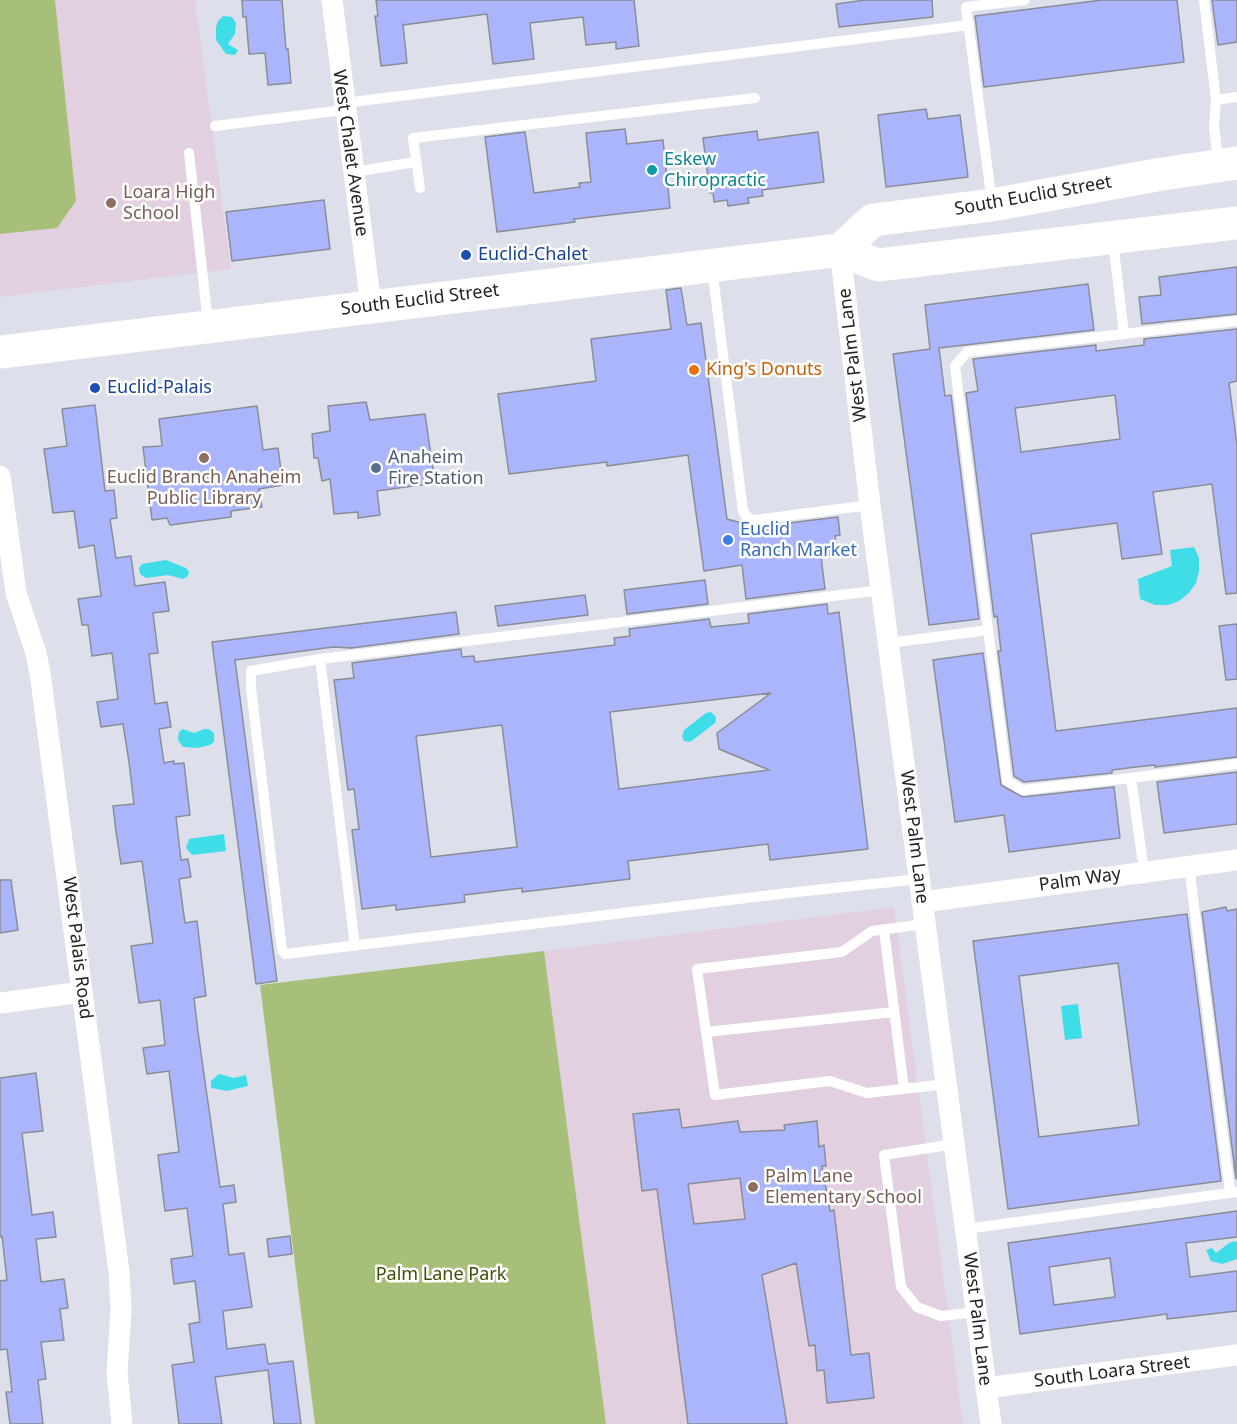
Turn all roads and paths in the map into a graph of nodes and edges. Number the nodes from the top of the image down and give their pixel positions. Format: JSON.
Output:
{"nodes":[{"id":1,"x":332,"y":0,"type":"edge"},
{"id":2,"x":1025,"y":0,"type":"edge"},
{"id":3,"x":1204,"y":0,"type":"edge"},
{"id":4,"x":969,"y":25,"type":"junction"},
{"id":5,"x":1237,"y":97,"type":"edge"},
{"id":6,"x":755,"y":98,"type":"dead end"},
{"id":7,"x":1216,"y":100,"type":"junction"},
{"id":8,"x":344,"y":106,"type":"junction"},
{"id":9,"x":215,"y":126,"type":"dead end"},
{"id":10,"x":189,"y":153,"type":"dead end"},
{"id":11,"x":416,"y":162,"type":"junction"},
{"id":12,"x":1228,"y":164,"type":"edge"},
{"id":13,"x":353,"y":172,"type":"junction"},
{"id":14,"x":420,"y":188,"type":"dead end"},
{"id":15,"x":992,"y":206,"type":"junction"},
{"id":16,"x":1237,"y":223,"type":"edge"},
{"id":17,"x":1113,"y":238,"type":"junction"},
{"id":18,"x":840,"y":250,"type":"junction"},
{"id":19,"x":711,"y":264,"type":"junction"},
{"id":20,"x":371,"y":306,"type":"junction"},
{"id":21,"x":1237,"y":321,"type":"edge"},
{"id":22,"x":209,"y":326,"type":"junction"},
{"id":23,"x":1124,"y":334,"type":"junction"},
{"id":24,"x":0,"y":352,"type":"edge"},
{"id":25,"x":0,"y":476,"type":"edge"},
{"id":26,"x":870,"y":505,"type":"junction"},
{"id":27,"x":882,"y":591,"type":"junction"},
{"id":28,"x":988,"y":630,"type":"junction"},
{"id":29,"x":889,"y":643,"type":"junction"},
{"id":30,"x":320,"y":659,"type":"junction"},
{"id":31,"x":1237,"y":764,"type":"edge"},
{"id":32,"x":1131,"y":778,"type":"junction"},
{"id":33,"x":1237,"y":860,"type":"edge"},
{"id":34,"x":1189,"y":866,"type":"junction"},
{"id":35,"x":1144,"y":871,"type":"junction"},
{"id":36,"x":919,"y":879,"type":"junction"},
{"id":37,"x":922,"y":902,"type":"junction"},
{"id":38,"x":925,"y":924,"type":"junction"},
{"id":39,"x":884,"y":930,"type":"junction"},
{"id":40,"x":355,"y":946,"type":"junction"},
{"id":41,"x":82,"y":992,"type":"junction"},
{"id":42,"x":0,"y":1003,"type":"edge"},
{"id":43,"x":894,"y":1012,"type":"junction"},
{"id":44,"x":706,"y":1032,"type":"junction"},
{"id":45,"x":947,"y":1084,"type":"junction"},
{"id":46,"x":904,"y":1089,"type":"junction"},
{"id":47,"x":955,"y":1144,"type":"junction"},
{"id":48,"x":1233,"y":1192,"type":"edge"},
{"id":49,"x":966,"y":1229,"type":"junction"},
{"id":50,"x":976,"y":1312,"type":"junction"},
{"id":51,"x":1237,"y":1355,"type":"edge"},
{"id":52,"x":986,"y":1388,"type":"junction"},
{"id":53,"x":122,"y":1424,"type":"edge"},
{"id":54,"x":991,"y":1424,"type":"edge"}],
"edges":[{"from":1,"to":8,"type":"street","name":"West Chalet Avenue"},
{"from":2,"to":4,"type":"lane"},
{"from":3,"to":7,"type":"lane"},
{"from":4,"to":8,"type":"lane"},
{"from":4,"to":15,"type":"lane"},
{"from":5,"to":7,"type":"lane"},
{"from":6,"to":11,"type":"lane"},
{"from":7,"to":12,"type":"lane"},
{"from":8,"to":9,"type":"lane"},
{"from":8,"to":13,"type":"street","name":"West Chalet Avenue"},
{"from":10,"to":22,"type":"lane"},
{"from":11,"to":13,"type":"lane"},
{"from":11,"to":14,"type":"lane"},
{"from":12,"to":15,"type":"main road","name":"South Euclid Street"},
{"from":13,"to":20,"type":"street","name":"West Chalet Avenue"},
{"from":15,"to":18,"type":"main road","name":"South Euclid Street"},
{"from":16,"to":17,"type":"main road","name":"South Euclid Street"},
{"from":17,"to":18,"type":"main road","name":"South Euclid Street"},
{"from":17,"to":23,"type":"lane"},
{"from":18,"to":19,"type":"main road","name":"South Euclid Street"},
{"from":18,"to":26,"type":"street","name":"West Palm Lane"},
{"from":19,"to":20,"type":"main road","name":"South Euclid Street"},
{"from":19,"to":26,"type":"lane"},
{"from":20,"to":22,"type":"main road","name":"South Euclid Street"},
{"from":21,"to":23,"type":"lane"},
{"from":22,"to":24,"type":"main road","name":"South Euclid Street"},
{"from":23,"to":28,"type":"lane"},
{"from":25,"to":41,"type":"street","name":"West Palais Road"},
{"from":26,"to":27,"type":"street","name":"West Palm Lane"},
{"from":27,"to":29,"type":"street","name":"West Palm Lane"},
{"from":27,"to":30,"type":"lane"},
{"from":28,"to":29,"type":"lane"},
{"from":28,"to":32,"type":"lane"},
{"from":29,"to":36,"type":"street","name":"West Palm Lane"},
{"from":30,"to":40,"type":"lane"},
{"from":30,"to":40,"type":"lane"},
{"from":31,"to":32,"type":"lane"},
{"from":32,"to":35,"type":"lane"},
{"from":33,"to":34,"type":"street","name":"Palm Way"},
{"from":34,"to":35,"type":"street","name":"Palm Way"},
{"from":34,"to":48,"type":"lane"},
{"from":35,"to":37,"type":"street","name":"Palm Way"},
{"from":36,"to":37,"type":"street","name":"West Palm Lane"},
{"from":36,"to":40,"type":"lane"},
{"from":37,"to":38,"type":"street","name":"West Palm Lane"},
{"from":38,"to":39,"type":"lane"},
{"from":38,"to":45,"type":"street","name":"West Palm Lane"},
{"from":39,"to":43,"type":"lane"},
{"from":39,"to":44,"type":"lane"},
{"from":41,"to":42,"type":"street"},
{"from":41,"to":53,"type":"street","name":"West Palais Road"},
{"from":43,"to":44,"type":"lane"},
{"from":43,"to":46,"type":"lane"},
{"from":44,"to":46,"type":"lane"},
{"from":45,"to":46,"type":"lane"},
{"from":45,"to":47,"type":"street","name":"West Palm Lane"},
{"from":47,"to":49,"type":"street","name":"West Palm Lane"},
{"from":47,"to":50,"type":"lane"},
{"from":48,"to":49,"type":"lane"},
{"from":49,"to":50,"type":"street","name":"West Palm Lane"},
{"from":50,"to":52,"type":"street","name":"West Palm Lane"},
{"from":51,"to":52,"type":"street","name":"South Loara Street"},
{"from":52,"to":54,"type":"street","name":"West Palm Lane"}]}
